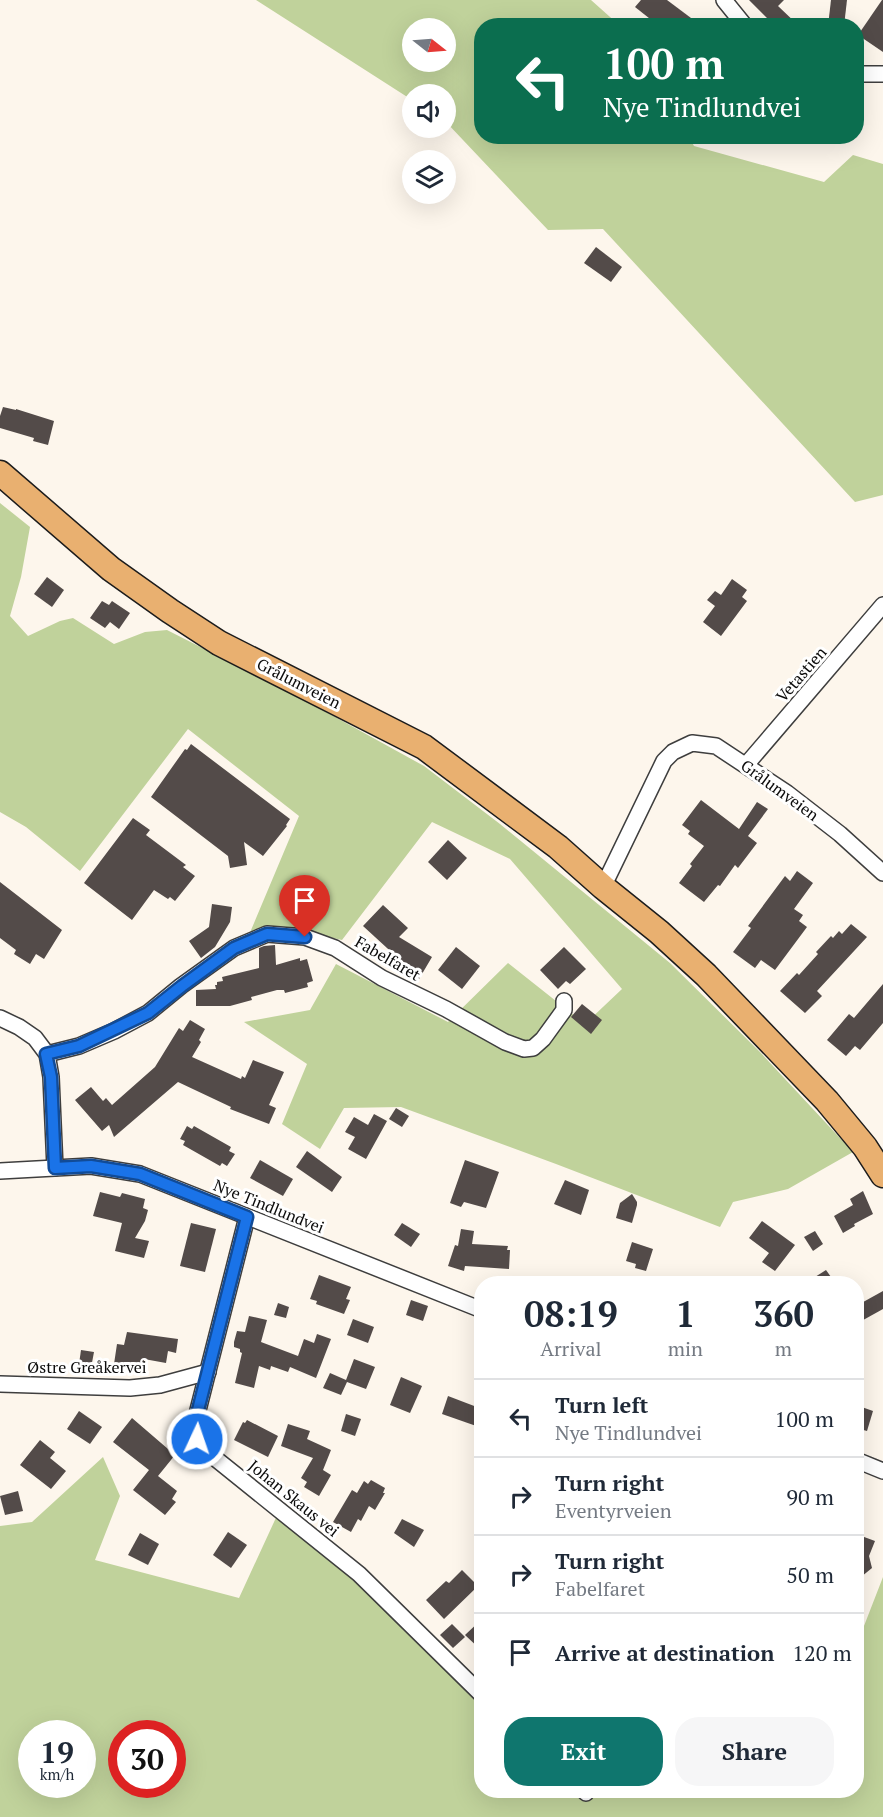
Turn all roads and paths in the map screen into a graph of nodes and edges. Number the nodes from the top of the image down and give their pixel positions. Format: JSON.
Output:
{"nodes":[{"id":1,"x":724,"y":0,"type":"edge"},
{"id":2,"x":739,"y":18,"type":"edge"},
{"id":3,"x":864,"y":74,"type":"edge"},
{"id":4,"x":883,"y":74,"type":"edge"},
{"id":5,"x":0,"y":473,"type":"edge"},
{"id":6,"x":883,"y":605,"type":"edge"},
{"id":7,"x":746,"y":765,"type":"junction"},
{"id":8,"x":883,"y":873,"type":"edge"},
{"id":9,"x":603,"y":887,"type":"junction"},
{"id":10,"x":564,"y":1001,"type":"dead end"},
{"id":11,"x":0,"y":1018,"type":"edge"},
{"id":12,"x":46,"y":1054,"type":"junction"},
{"id":13,"x":55,"y":1168,"type":"junction"},
{"id":14,"x":0,"y":1171,"type":"edge"},
{"id":15,"x":883,"y":1175,"type":"edge"},
{"id":16,"x":247,"y":1217,"type":"junction"},
{"id":17,"x":474,"y":1307,"type":"edge"},
{"id":18,"x":208,"y":1372,"type":"junction"},
{"id":19,"x":0,"y":1384,"type":"edge"},
{"id":20,"x":864,"y":1463,"type":"edge"},
{"id":21,"x":883,"y":1471,"type":"edge"},
{"id":22,"x":474,"y":1687,"type":"edge"}],
"edges":[{"from":1,"to":2,"type":"street"},
{"from":3,"to":4,"type":"street"},
{"from":5,"to":9,"type":"main road","name":"Grålumveien"},
{"from":6,"to":7,"type":"street","name":"Vetastien"},
{"from":7,"to":8,"type":"street","name":"Grålumveien"},
{"from":7,"to":9,"type":"street","name":"Grålumveien"},
{"from":9,"to":15,"type":"main road","name":"Grålumveien"},
{"from":10,"to":12,"type":"street","name":"Fabelfaret"},
{"from":11,"to":12,"type":"street"},
{"from":12,"to":13,"type":"street"},
{"from":13,"to":14,"type":"street","name":"Nye Tindlundvei"},
{"from":13,"to":16,"type":"street","name":"Nye Tindlundvei"},
{"from":16,"to":17,"type":"street","name":"Nye Tindlundvei"},
{"from":16,"to":18,"type":"street","name":"Johan Skaus vei"},
{"from":18,"to":19,"type":"street","name":"Østre Greåkervei"},
{"from":18,"to":22,"type":"street","name":"Johan Skaus vei"},
{"from":20,"to":21,"type":"street"}]}
